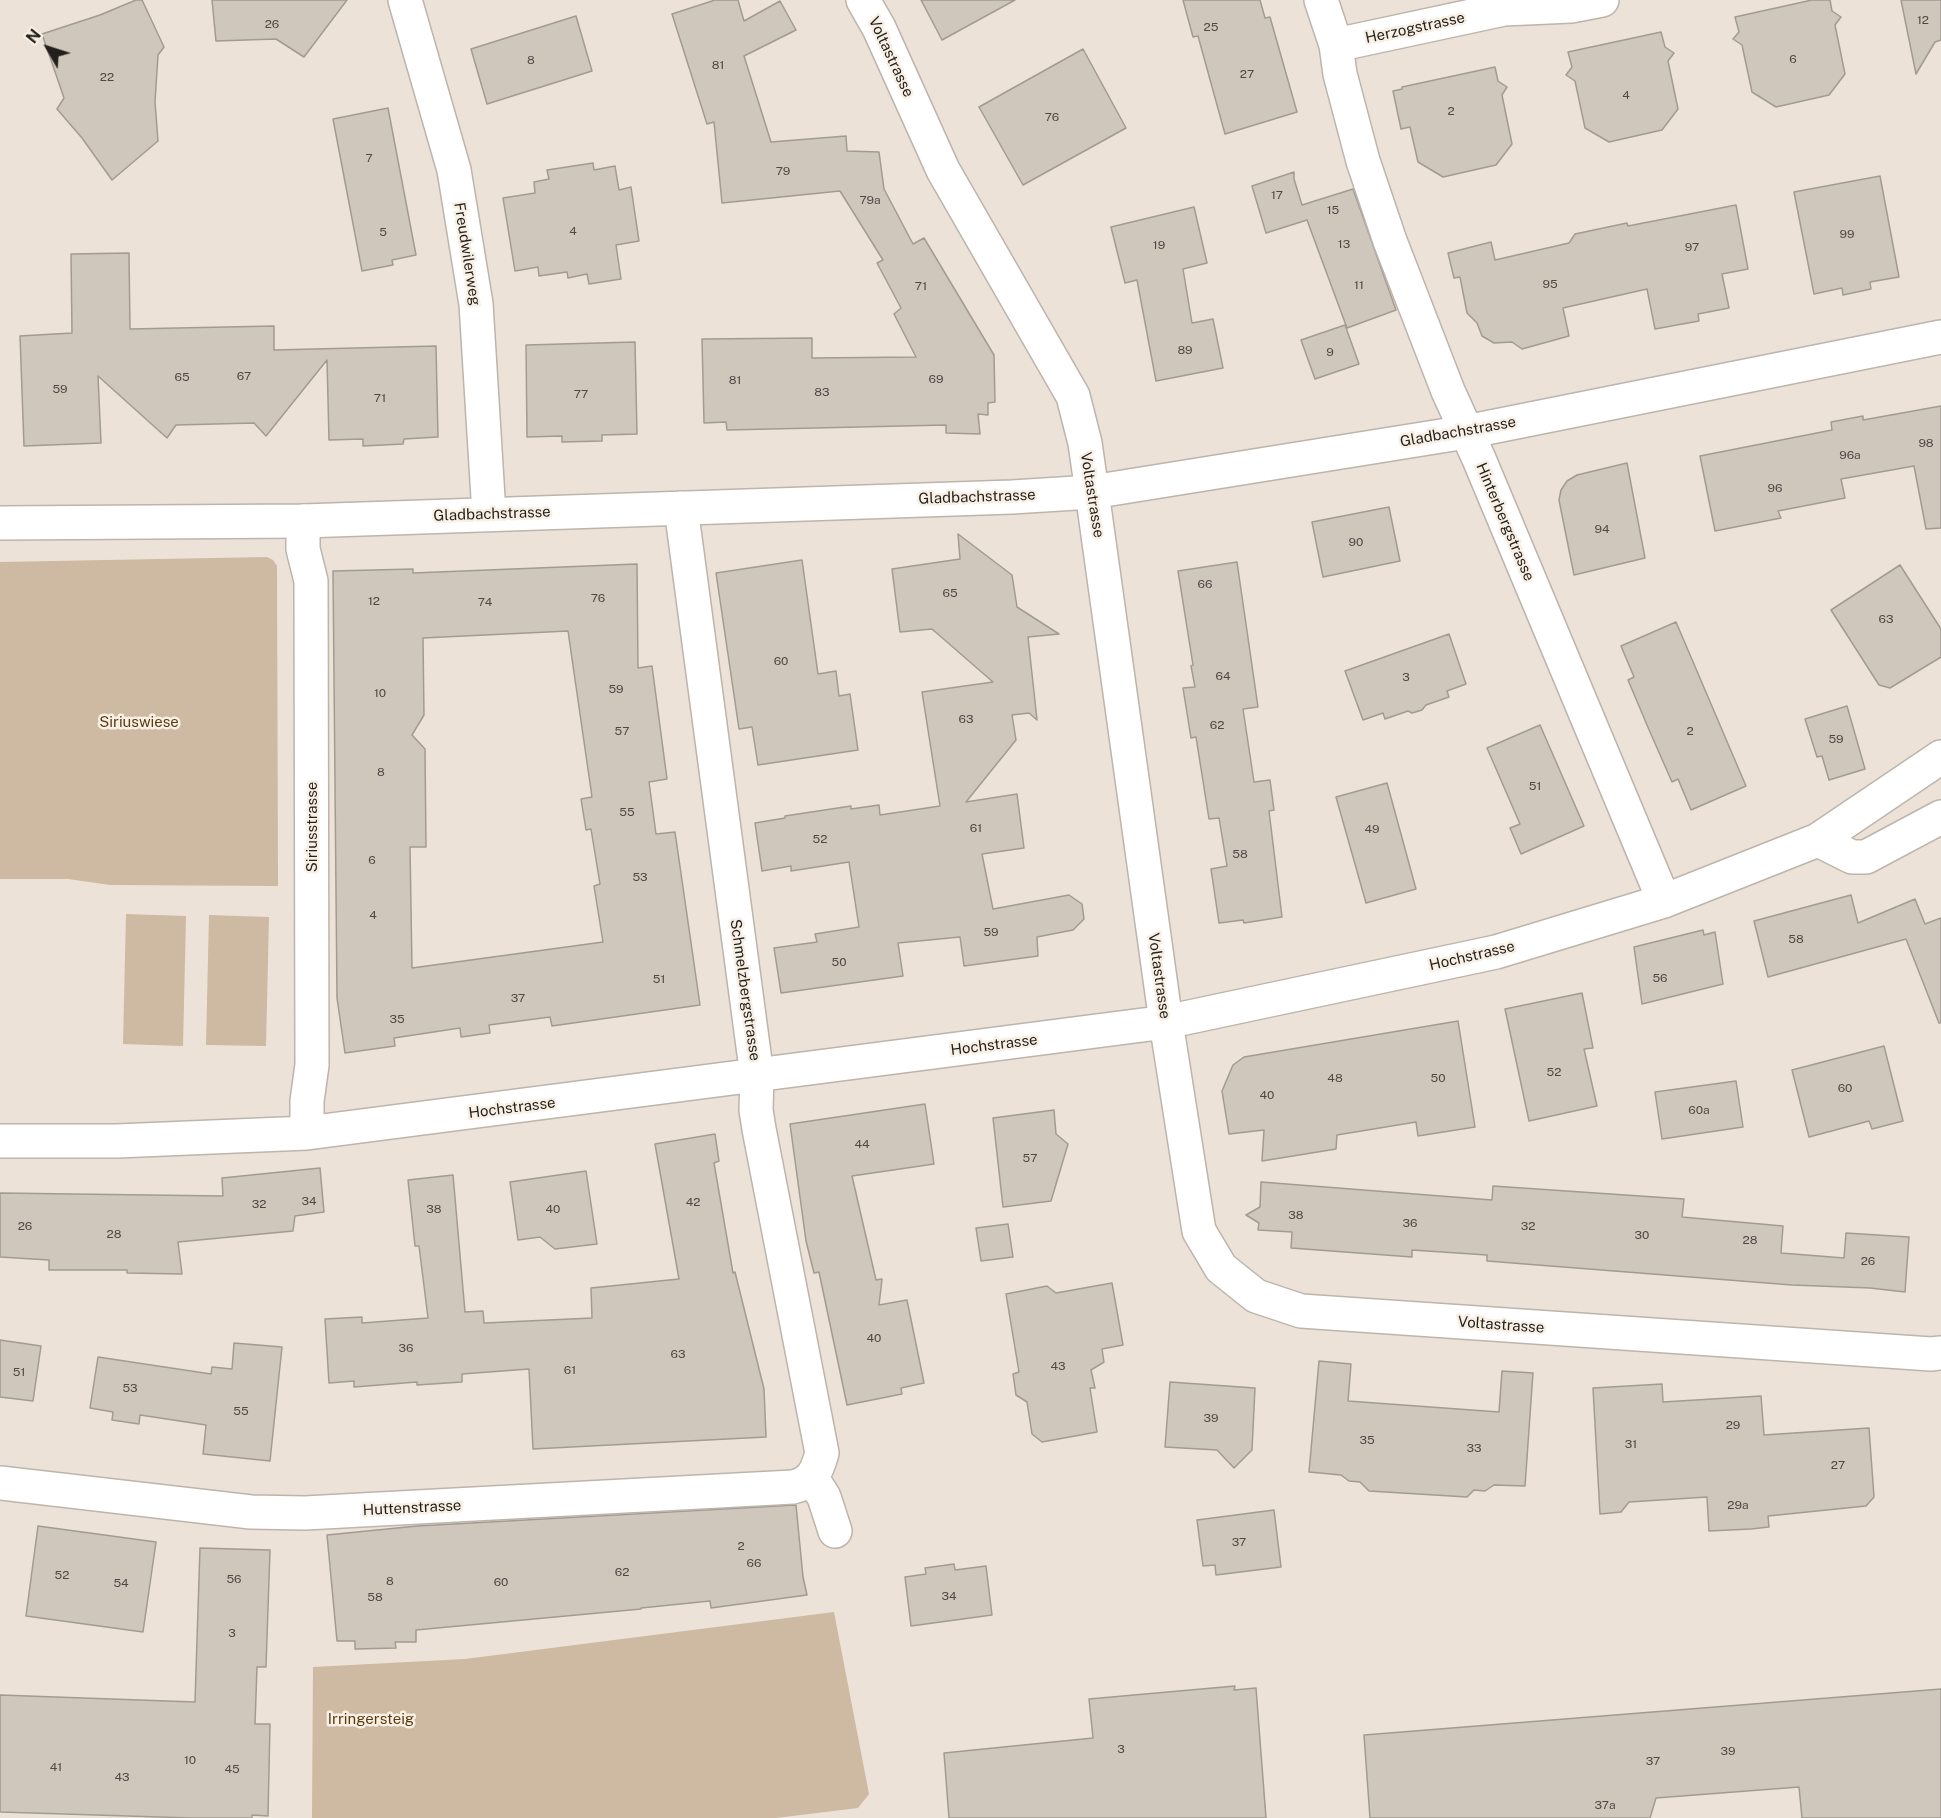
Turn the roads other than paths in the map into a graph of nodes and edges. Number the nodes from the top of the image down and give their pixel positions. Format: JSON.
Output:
{"nodes":[{"id":1,"x":405,"y":0,"type":"edge"},
{"id":2,"x":863,"y":0,"type":"edge"},
{"id":3,"x":1321,"y":0,"type":"edge"},
{"id":4,"x":1602,"y":0,"type":"edge"},
{"id":5,"x":1336,"y":45,"type":"junction"},
{"id":6,"x":1941,"y":337,"type":"edge"},
{"id":7,"x":1466,"y":432,"type":"junction"},
{"id":8,"x":1092,"y":492,"type":"junction"},
{"id":9,"x":681,"y":508,"type":"junction"},
{"id":10,"x":489,"y":514,"type":"junction"},
{"id":11,"x":303,"y":521,"type":"junction"},
{"id":12,"x":0,"y":523,"type":"edge"},
{"id":13,"x":1941,"y":757,"type":"edge"},
{"id":14,"x":1941,"y":817,"type":"edge"},
{"id":15,"x":1818,"y":840,"type":"junction"},
{"id":16,"x":1664,"y":901,"type":"junction"},
{"id":17,"x":1166,"y":1022,"type":"junction"},
{"id":18,"x":757,"y":1076,"type":"junction"},
{"id":19,"x":307,"y":1133,"type":"junction"},
{"id":20,"x":0,"y":1141,"type":"edge"},
{"id":21,"x":1941,"y":1353,"type":"edge"},
{"id":22,"x":815,"y":1473,"type":"junction"},
{"id":23,"x":0,"y":1483,"type":"edge"},
{"id":24,"x":835,"y":1531,"type":"dead end"}],
"edges":[{"from":1,"to":10,"type":"street","name":"Freudwilerweg"},
{"from":2,"to":8,"type":"street","name":"Voltastrasse"},
{"from":3,"to":5,"type":"street","name":"Hinterbergstrasse"},
{"from":4,"to":5,"type":"street","name":"Herzogstrasse"},
{"from":5,"to":7,"type":"street","name":"Hinterbergstrasse"},
{"from":6,"to":7,"type":"street","name":"Gladbachstrasse"},
{"from":7,"to":8,"type":"street","name":"Gladbachstrasse"},
{"from":7,"to":16,"type":"street","name":"Hinterbergstrasse"},
{"from":8,"to":9,"type":"street","name":"Gladbachstrasse"},
{"from":8,"to":17,"type":"street","name":"Voltastrasse"},
{"from":9,"to":10,"type":"street","name":"Gladbachstrasse"},
{"from":9,"to":18,"type":"street","name":"Schmelzbergstrasse"},
{"from":10,"to":11,"type":"street","name":"Gladbachstrasse"},
{"from":11,"to":12,"type":"street","name":"Gladbachstrasse"},
{"from":11,"to":19,"type":"street","name":"Siriusstrasse"},
{"from":13,"to":15,"type":"street","name":"Hochstrasse"},
{"from":14,"to":15,"type":"street"},
{"from":15,"to":16,"type":"street","name":"Hochstrasse"},
{"from":16,"to":17,"type":"street","name":"Hochstrasse"},
{"from":17,"to":18,"type":"street","name":"Hochstrasse"},
{"from":17,"to":21,"type":"street","name":"Voltastrasse"},
{"from":18,"to":19,"type":"street","name":"Hochstrasse"},
{"from":18,"to":22,"type":"street","name":"Schmelzbergstrasse"},
{"from":19,"to":20,"type":"street","name":"Hochstrasse"},
{"from":22,"to":23,"type":"street","name":"Huttenstrasse"},
{"from":22,"to":24,"type":"street"}]}
